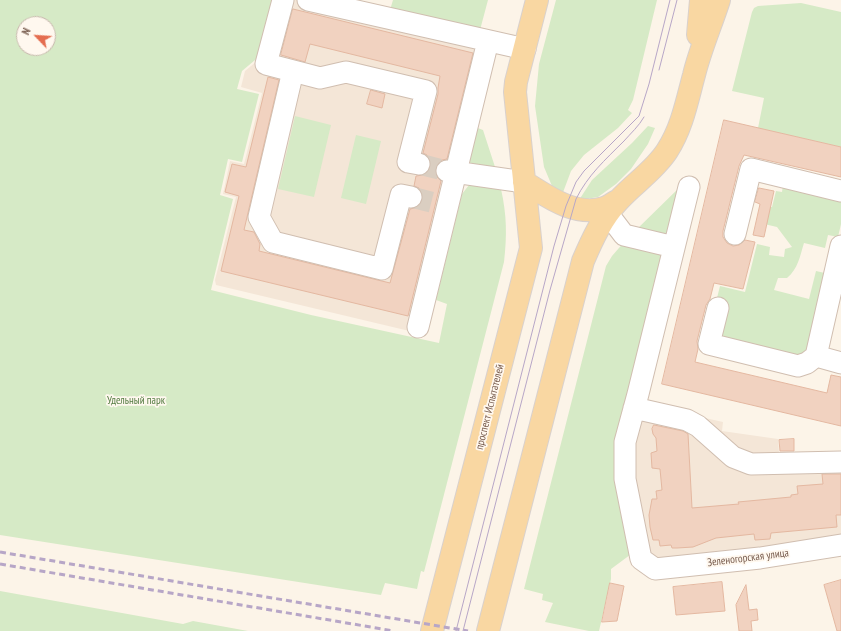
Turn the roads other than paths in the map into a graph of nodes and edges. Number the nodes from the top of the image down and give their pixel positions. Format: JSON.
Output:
{"nodes":[{"id":1,"x":283,"y":0,"type":"edge"},
{"id":2,"x":308,"y":0,"type":"edge"},
{"id":3,"x":537,"y":0,"type":"edge"},
{"id":4,"x":701,"y":0,"type":"edge"},
{"id":5,"x":719,"y":0,"type":"edge"},
{"id":6,"x":362,"y":6,"type":"edge"},
{"id":7,"x":488,"y":40,"type":"junction"},
{"id":8,"x":525,"y":49,"type":"junction"},
{"id":9,"x":293,"y":71,"type":"junction"},
{"id":10,"x":694,"y":74,"type":"junction"},
{"id":11,"x":451,"y":172,"type":"junction"},
{"id":12,"x":524,"y":182,"type":"junction"},
{"id":13,"x":689,"y":187,"type":"dead end"},
{"id":14,"x":841,"y":191,"type":"edge"},
{"id":15,"x":613,"y":208,"type":"junction"},
{"id":16,"x":735,"y":234,"type":"dead end"},
{"id":17,"x":841,"y":246,"type":"edge"},
{"id":18,"x":674,"y":247,"type":"junction"},
{"id":19,"x":718,"y":308,"type":"dead end"},
{"id":20,"x":418,"y":327,"type":"dead end"},
{"id":21,"x":816,"y":356,"type":"junction"},
{"id":22,"x":841,"y":363,"type":"edge"},
{"id":23,"x":634,"y":408,"type":"junction"},
{"id":24,"x":841,"y":462,"type":"edge"},
{"id":25,"x":841,"y":545,"type":"edge"},
{"id":26,"x":432,"y":631,"type":"edge"},
{"id":27,"x":488,"y":631,"type":"edge"}],
"edges":[{"from":1,"to":9,"type":"street"},
{"from":2,"to":6,"type":"street"},
{"from":3,"to":8,"type":"main road","name":"проспект Испытателей"},
{"from":4,"to":10,"type":"main road"},
{"from":5,"to":10,"type":"main road"},
{"from":6,"to":7,"type":"street"},
{"from":7,"to":8,"type":"street"},
{"from":7,"to":11,"type":"street"},
{"from":8,"to":12,"type":"main road","name":"проспект Испытателей"},
{"from":9,"to":9,"type":"street"},
{"from":10,"to":15,"type":"main road"},
{"from":11,"to":12,"type":"street"},
{"from":11,"to":20,"type":"street"},
{"from":12,"to":15,"type":"main road"},
{"from":12,"to":26,"type":"main road","name":"проспект Испытателей"},
{"from":13,"to":18,"type":"street"},
{"from":14,"to":16,"type":"street"},
{"from":15,"to":18,"type":"street"},
{"from":15,"to":27,"type":"main road"},
{"from":17,"to":21,"type":"street"},
{"from":18,"to":23,"type":"street"},
{"from":19,"to":21,"type":"street"},
{"from":21,"to":22,"type":"street"},
{"from":23,"to":24,"type":"street"},
{"from":23,"to":25,"type":"street","name":"Зеленогорская улица"}]}
